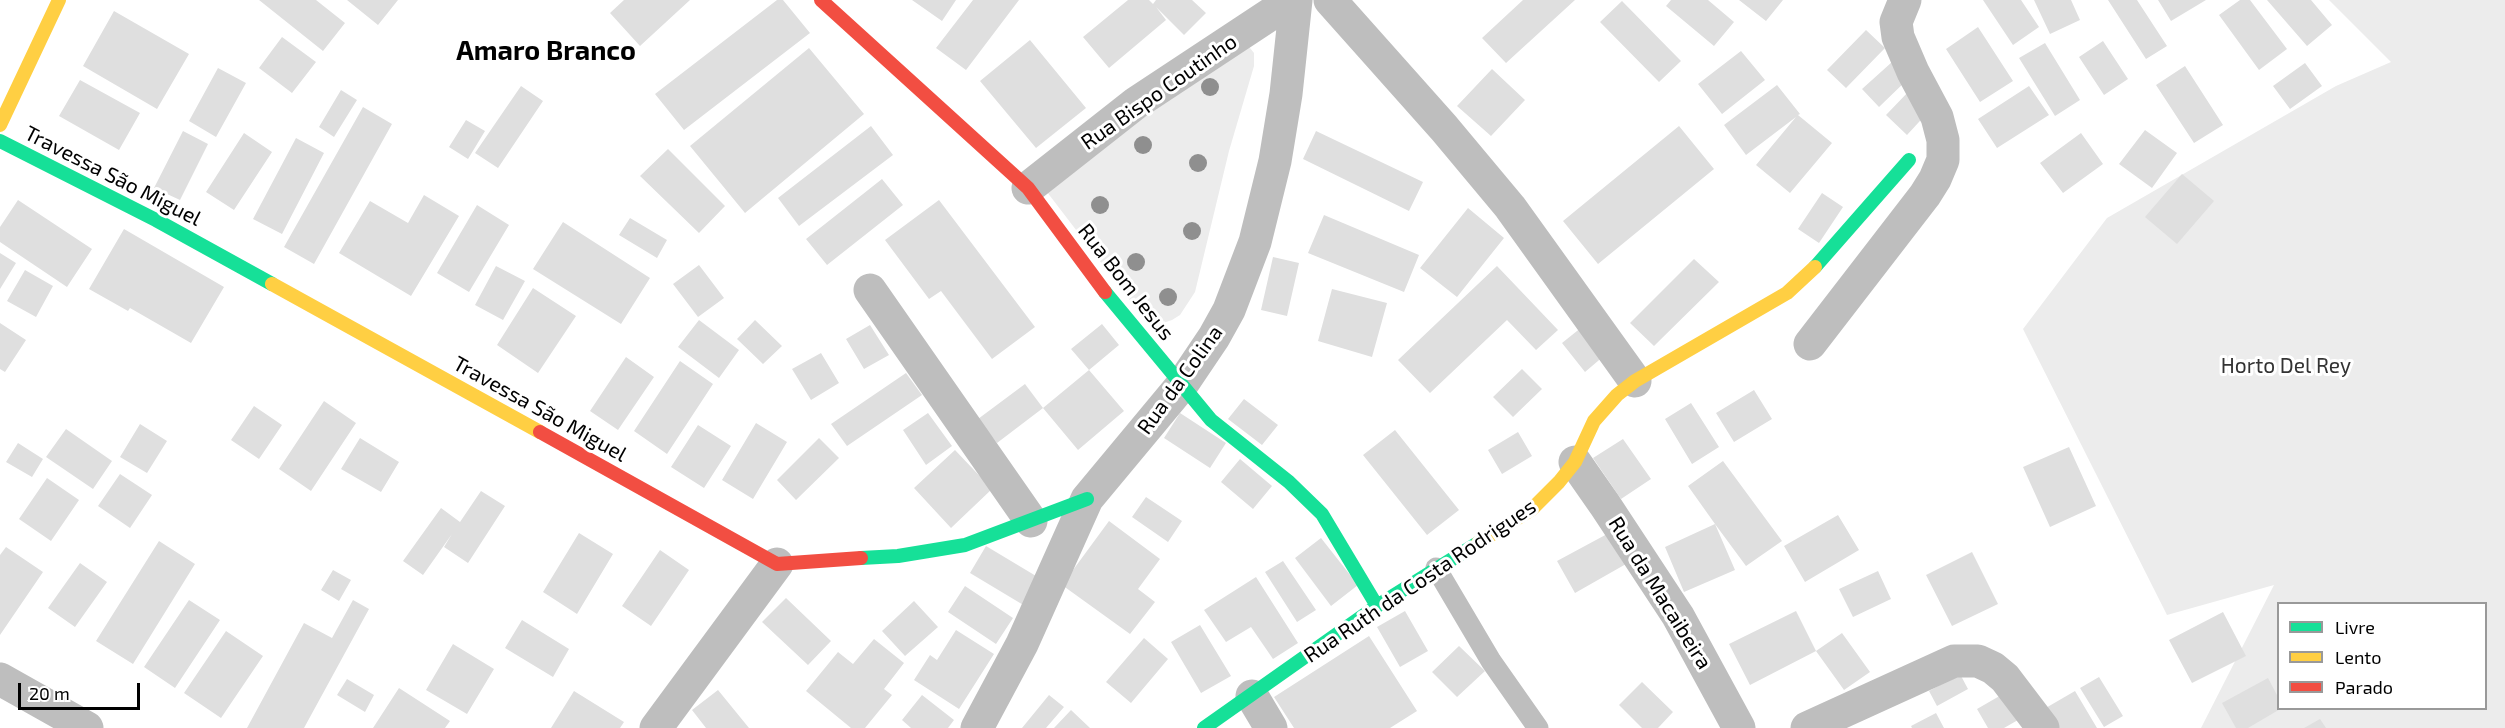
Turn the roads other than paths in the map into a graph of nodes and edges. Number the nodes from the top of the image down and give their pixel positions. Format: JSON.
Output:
{"nodes":[{"id":1,"x":59,"y":0,"type":"edge"},
{"id":2,"x":821,"y":0,"type":"edge"},
{"id":3,"x":1294,"y":0,"type":"edge"},
{"id":4,"x":1330,"y":0,"type":"edge"},
{"id":5,"x":1905,"y":0,"type":"edge"},
{"id":6,"x":0,"y":125,"type":"edge"},
{"id":7,"x":0,"y":141,"type":"edge"},
{"id":8,"x":1909,"y":160,"type":"dead end"},
{"id":9,"x":1028,"y":188,"type":"junction"},
{"id":10,"x":870,"y":290,"type":"dead end"},
{"id":11,"x":1810,"y":344,"type":"dead end"},
{"id":12,"x":1635,"y":381,"type":"junction"},
{"id":13,"x":1181,"y":386,"type":"junction"},
{"id":14,"x":1575,"y":462,"type":"junction"},
{"id":15,"x":1087,"y":499,"type":"junction"},
{"id":16,"x":1031,"y":521,"type":"junction"},
{"id":17,"x":777,"y":564,"type":"junction"},
{"id":18,"x":1436,"y":568,"type":"junction"},
{"id":19,"x":1377,"y":606,"type":"junction"},
{"id":20,"x":0,"y":679,"type":"edge"},
{"id":21,"x":1252,"y":696,"type":"junction"},
{"id":22,"x":87,"y":728,"type":"edge"},
{"id":23,"x":656,"y":728,"type":"edge"},
{"id":24,"x":977,"y":728,"type":"edge"},
{"id":25,"x":1204,"y":728,"type":"edge"},
{"id":26,"x":1271,"y":728,"type":"edge"},
{"id":27,"x":1538,"y":728,"type":"edge"},
{"id":28,"x":1739,"y":728,"type":"edge"},
{"id":29,"x":1807,"y":728,"type":"edge"},
{"id":30,"x":2043,"y":728,"type":"edge"}],
"edges":[{"from":1,"to":6,"type":"street"},
{"from":2,"to":9,"type":"street","name":"Rua Bom Jesus"},
{"from":3,"to":9,"type":"street","name":"Rua Bispo Coutinho"},
{"from":3,"to":13,"type":"street","name":"Rua da Colina"},
{"from":4,"to":12,"type":"street"},
{"from":5,"to":11,"type":"street"},
{"from":7,"to":17,"type":"street","name":"Travessa São Miguel"},
{"from":8,"to":12,"type":"street","name":"Rua Ruth da Costa Rodrigues"},
{"from":9,"to":13,"type":"street","name":"Rua Bom Jesus"},
{"from":10,"to":16,"type":"street"},
{"from":12,"to":14,"type":"street","name":"Rua Ruth da Costa Rodrigues"},
{"from":13,"to":15,"type":"street","name":"Rua da Colina"},
{"from":13,"to":19,"type":"street","name":"Rua Bom Jesus"},
{"from":14,"to":18,"type":"street","name":"Rua Ruth da Costa Rodrigues"},
{"from":14,"to":28,"type":"street","name":"Rua da Macaibeira"},
{"from":15,"to":16,"type":"street"},
{"from":15,"to":24,"type":"street","name":"Rua da Colina"},
{"from":16,"to":17,"type":"street"},
{"from":17,"to":23,"type":"street"},
{"from":18,"to":19,"type":"street","name":"Rua Ruth da Costa Rodrigues"},
{"from":18,"to":27,"type":"lane"},
{"from":19,"to":21,"type":"street","name":"Rua Ruth da Costa Rodrigues"},
{"from":20,"to":22,"type":"street"},
{"from":21,"to":25,"type":"street","name":"Rua Ruth da Costa Rodrigues"},
{"from":21,"to":26,"type":"street"},
{"from":29,"to":30,"type":"street"}]}
